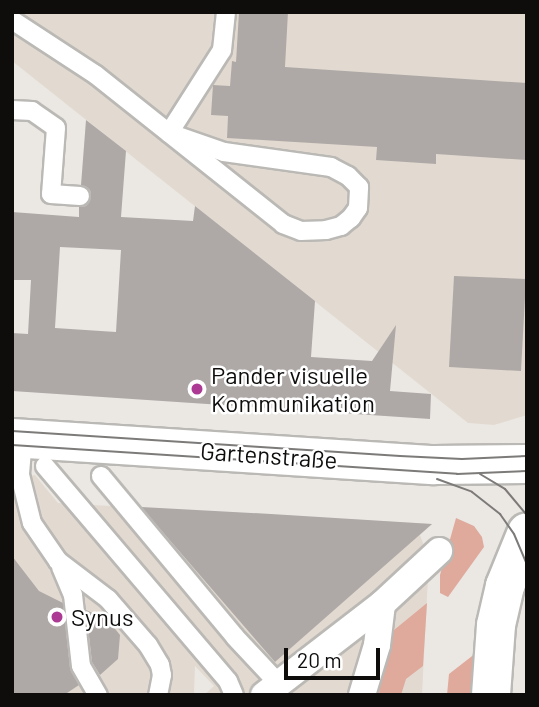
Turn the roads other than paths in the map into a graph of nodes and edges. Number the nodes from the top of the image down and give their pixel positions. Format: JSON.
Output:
{"nodes":[{"id":1,"x":226,"y":12,"type":"edge"},
{"id":2,"x":12,"y":20,"type":"edge"},
{"id":3,"x":12,"y":110,"type":"edge"},
{"id":4,"x":169,"y":133,"type":"junction"},
{"id":5,"x":80,"y":196,"type":"dead end"},
{"id":6,"x":27,"y":447,"type":"edge"},
{"id":7,"x":527,"y":464,"type":"edge"},
{"id":8,"x":101,"y":476,"type":"dead end"},
{"id":9,"x":527,"y":532,"type":"edge"},
{"id":10,"x":439,"y":551,"type":"dead end"},
{"id":11,"x":58,"y":561,"type":"junction"},
{"id":12,"x":382,"y":604,"type":"junction"},
{"id":13,"x":271,"y":689,"type":"edge"},
{"id":14,"x":98,"y":695,"type":"edge"},
{"id":15,"x":158,"y":695,"type":"edge"},
{"id":16,"x":234,"y":695,"type":"edge"},
{"id":17,"x":362,"y":695,"type":"edge"},
{"id":18,"x":491,"y":695,"type":"edge"}],
"edges":[{"from":1,"to":4,"type":"lane"},
{"from":2,"to":4,"type":"lane"},
{"from":3,"to":5,"type":"lane"},
{"from":4,"to":4,"type":"lane"},
{"from":6,"to":7,"type":"street","name":"Gartenstraße"},
{"from":6,"to":11,"type":"lane"},
{"from":6,"to":16,"type":"lane"},
{"from":8,"to":13,"type":"lane"},
{"from":9,"to":18,"type":"street"},
{"from":10,"to":12,"type":"street"},
{"from":11,"to":14,"type":"lane"},
{"from":11,"to":15,"type":"lane"},
{"from":12,"to":13,"type":"street"},
{"from":12,"to":17,"type":"street"}]}
